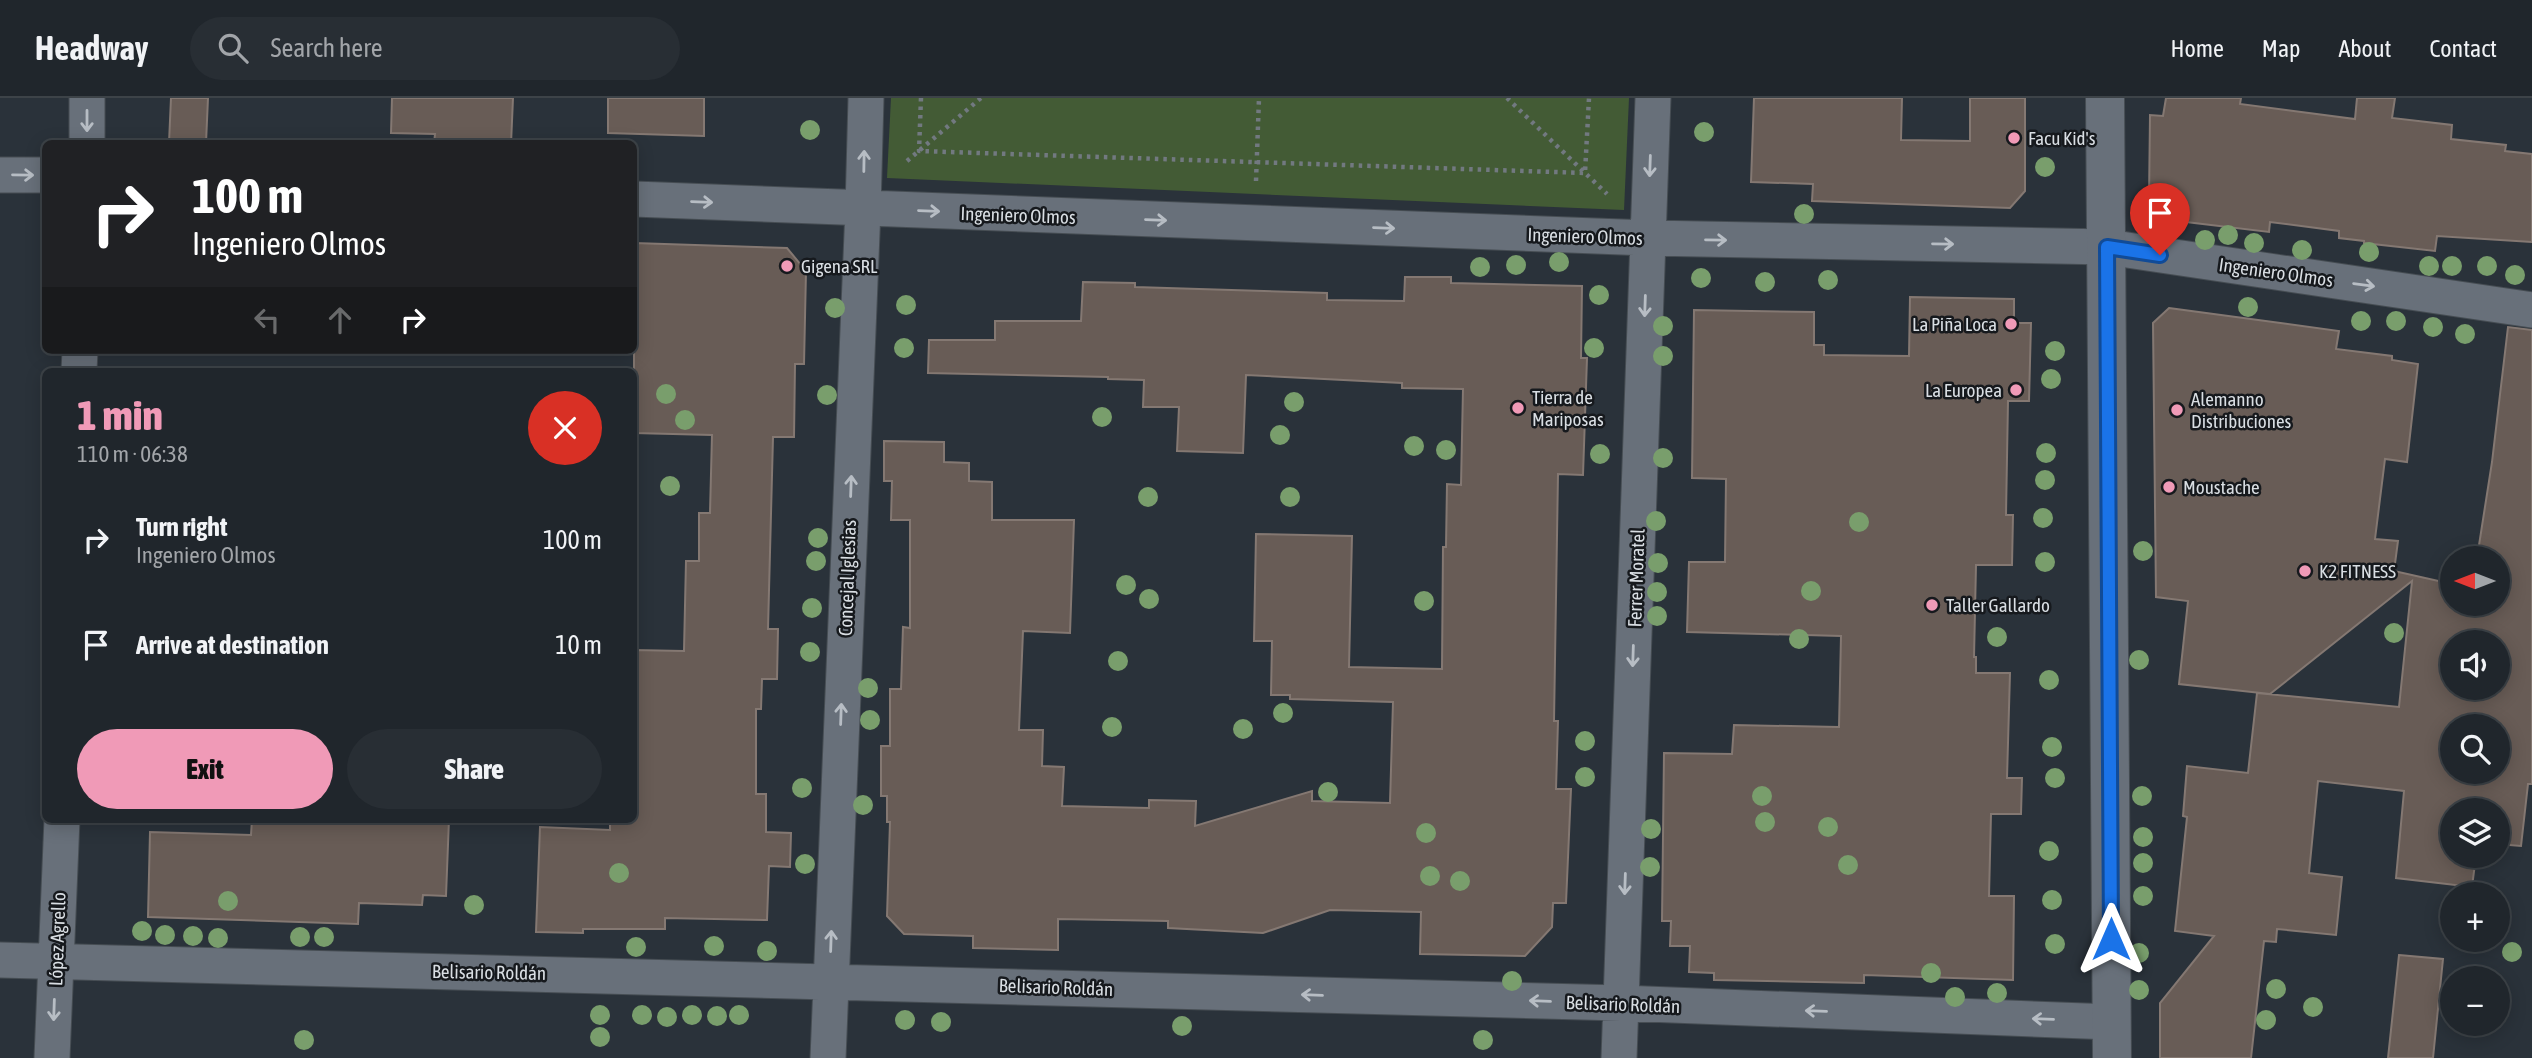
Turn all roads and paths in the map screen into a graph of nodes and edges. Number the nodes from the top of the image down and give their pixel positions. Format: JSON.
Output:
{"nodes":[{"id":1,"x":87,"y":98,"type":"edge"},
{"id":2,"x":866,"y":98,"type":"edge"},
{"id":3,"x":921,"y":98,"type":"edge"},
{"id":4,"x":981,"y":98,"type":"edge"},
{"id":5,"x":1259,"y":98,"type":"edge"},
{"id":6,"x":1507,"y":98,"type":"edge"},
{"id":7,"x":1589,"y":98,"type":"edge"},
{"id":8,"x":1653,"y":98,"type":"edge"},
{"id":9,"x":2105,"y":98,"type":"edge"},
{"id":10,"x":87,"y":140,"type":"edge"},
{"id":11,"x":919,"y":150,"type":"junction"},
{"id":12,"x":1257,"y":162,"type":"junction"},
{"id":13,"x":1585,"y":173,"type":"junction"},
{"id":14,"x":0,"y":174,"type":"edge"},
{"id":15,"x":42,"y":175,"type":"edge"},
{"id":16,"x":1256,"y":183,"type":"dead end"},
{"id":17,"x":864,"y":193,"type":"junction"},
{"id":18,"x":637,"y":199,"type":"edge"},
{"id":19,"x":1634,"y":238,"type":"junction"},
{"id":20,"x":2107,"y":247,"type":"junction"},
{"id":21,"x":2532,"y":310,"type":"edge"},
{"id":22,"x":62,"y":823,"type":"edge"},
{"id":23,"x":0,"y":960,"type":"edge"},
{"id":24,"x":56,"y":962,"type":"junction"},
{"id":25,"x":830,"y":981,"type":"junction"},
{"id":26,"x":1621,"y":1003,"type":"junction"},
{"id":27,"x":2112,"y":1040,"type":"edge"},
{"id":28,"x":52,"y":1058,"type":"edge"},
{"id":29,"x":828,"y":1058,"type":"edge"},
{"id":30,"x":1619,"y":1058,"type":"edge"}],
"edges":[{"from":1,"to":10,"type":"street","one_way":true},
{"from":17,"to":2,"type":"street","name":"Concejal Iglesias","one_way":true},
{"from":3,"to":11,"type":"path"},
{"from":4,"to":11,"type":"path"},
{"from":5,"to":12,"type":"path"},
{"from":6,"to":13,"type":"path"},
{"from":7,"to":13,"type":"path"},
{"from":8,"to":19,"type":"street","name":"Ferrer Moratel","one_way":true},
{"from":9,"to":20,"type":"street"},
{"from":11,"to":12,"type":"path"},
{"from":11,"to":17,"type":"path"},
{"from":12,"to":13,"type":"path"},
{"from":12,"to":16,"type":"path"},
{"from":13,"to":19,"type":"path"},
{"from":14,"to":15,"type":"street","one_way":true},
{"from":18,"to":17,"type":"street","name":"Ingeniero Olmos","one_way":true},
{"from":17,"to":19,"type":"street","name":"Ingeniero Olmos","one_way":true},
{"from":25,"to":17,"type":"street","name":"Concejal Iglesias","one_way":true},
{"from":19,"to":20,"type":"street","name":"Ingeniero Olmos","one_way":true},
{"from":19,"to":26,"type":"street","name":"Ferrer Moratel","one_way":true},
{"from":20,"to":21,"type":"street","name":"Ingeniero Olmos","one_way":true},
{"from":20,"to":27,"type":"street"},
{"from":22,"to":24,"type":"street","name":"López Agrello"},
{"from":23,"to":24,"type":"street","name":"Belisario Roldán"},
{"from":24,"to":25,"type":"street","name":"Belisario Roldán"},
{"from":24,"to":28,"type":"street","name":"López Agrello","one_way":true},
{"from":26,"to":25,"type":"street","name":"Belisario Roldán","one_way":true},
{"from":25,"to":29,"type":"street","name":"Concejal Iglesias"},
{"from":27,"to":26,"type":"street","name":"Belisario Roldán","one_way":true},
{"from":26,"to":30,"type":"street","name":"Ferrer Moratel"}]}
